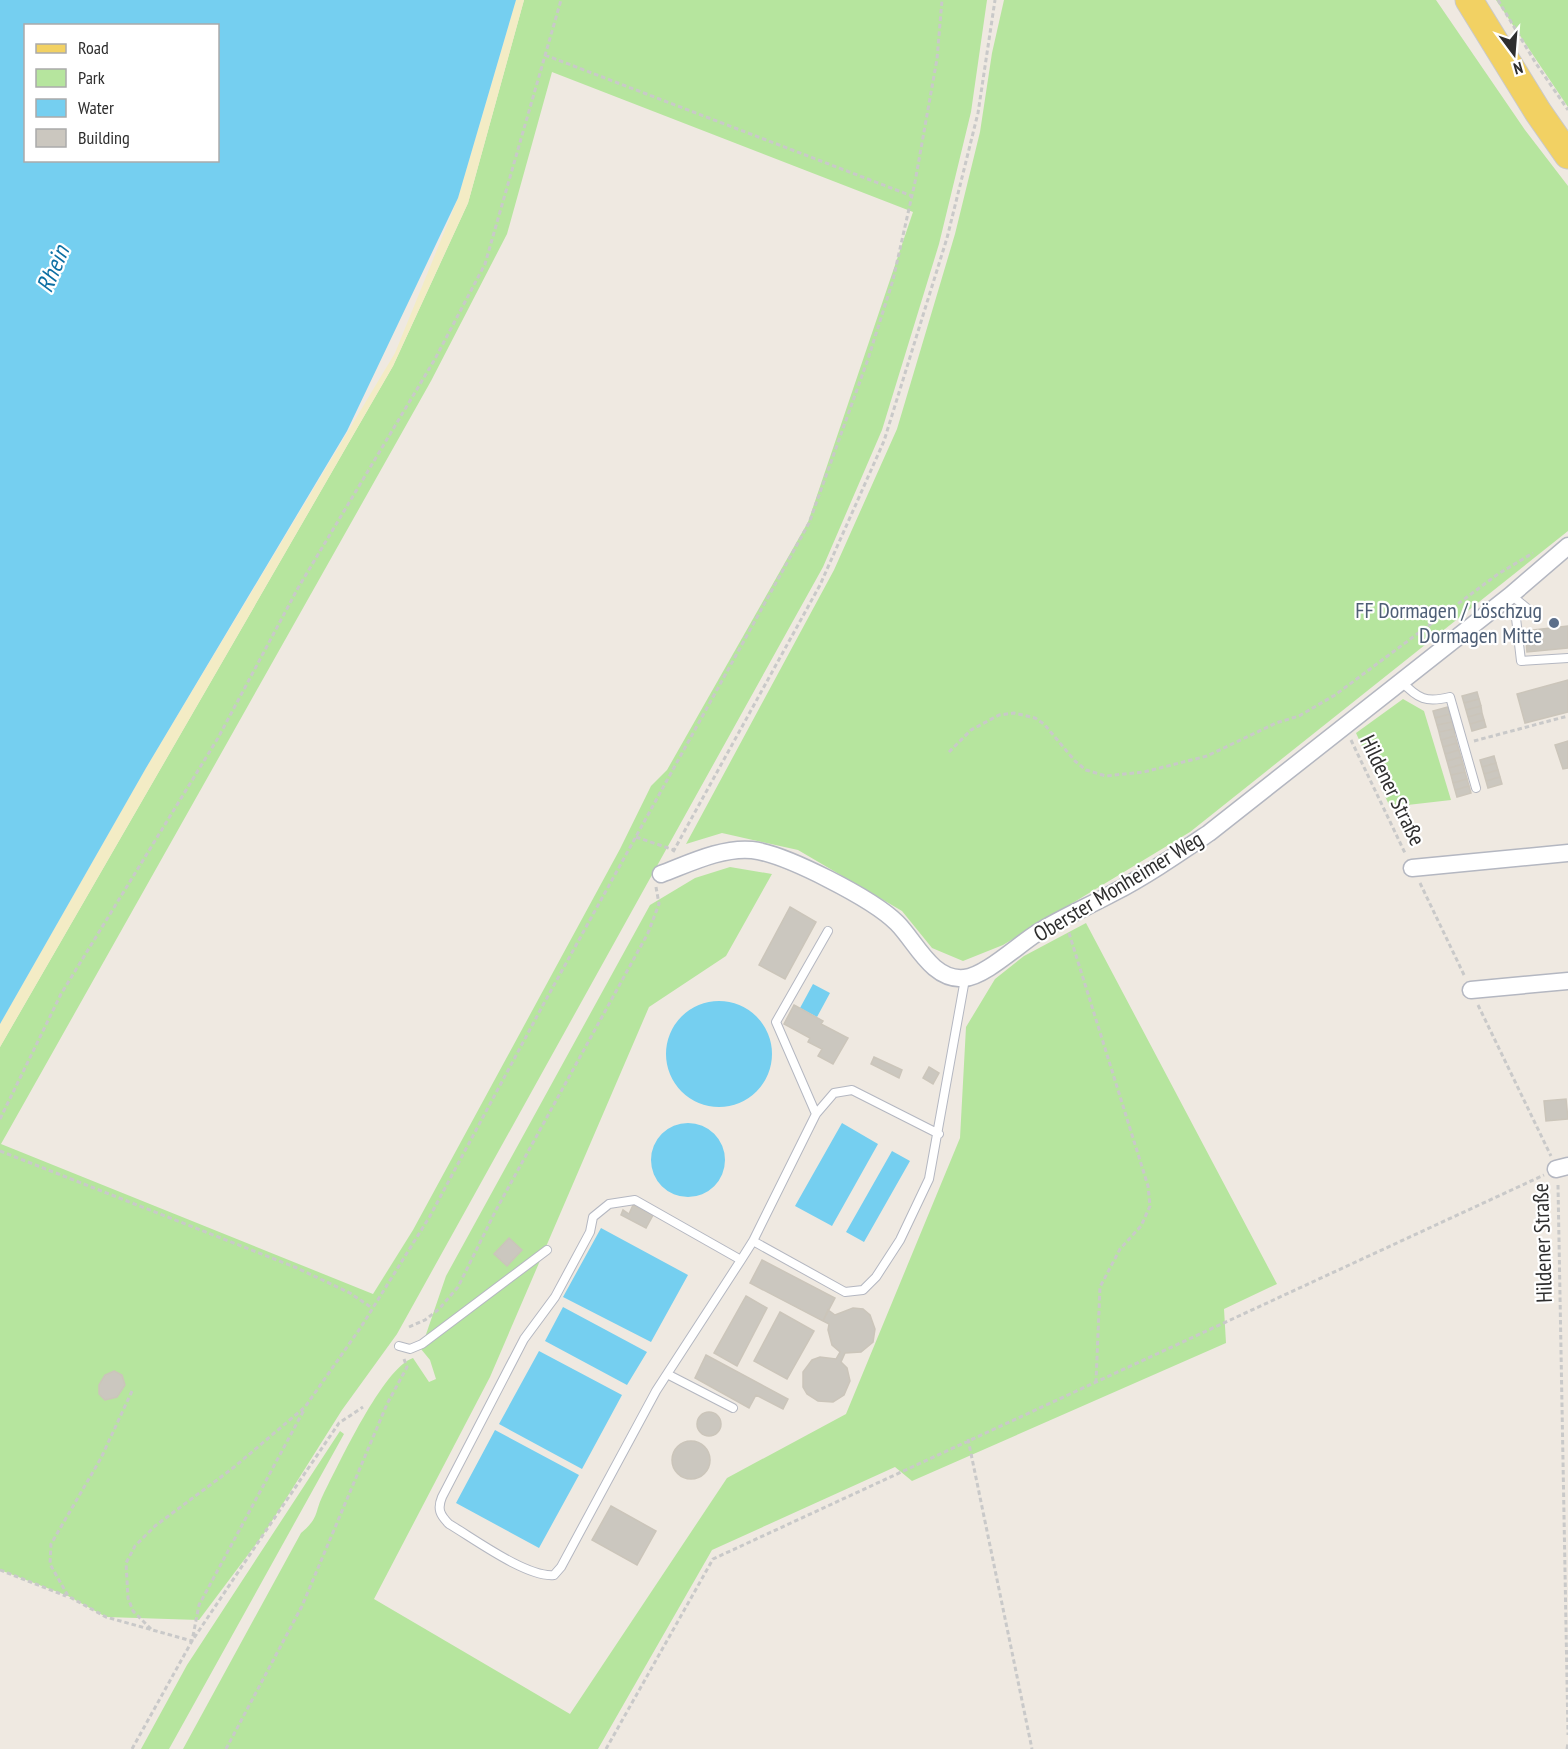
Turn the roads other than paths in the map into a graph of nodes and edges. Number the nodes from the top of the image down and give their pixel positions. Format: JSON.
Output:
{"nodes":[{"id":1,"x":1469,"y":0,"type":"edge"},
{"id":2,"x":1568,"y":155,"type":"edge"},
{"id":3,"x":1568,"y":546,"type":"edge"},
{"id":4,"x":1511,"y":595,"type":"junction"},
{"id":5,"x":1568,"y":658,"type":"edge"},
{"id":6,"x":1401,"y":681,"type":"junction"},
{"id":7,"x":1476,"y":788,"type":"dead end"},
{"id":8,"x":1568,"y":852,"type":"edge"},
{"id":9,"x":1412,"y":868,"type":"road end"},
{"id":10,"x":658,"y":879,"type":"road end"},
{"id":11,"x":828,"y":931,"type":"dead end"},
{"id":12,"x":965,"y":979,"type":"junction"},
{"id":13,"x":1568,"y":981,"type":"edge"},
{"id":14,"x":1471,"y":990,"type":"road end"},
{"id":15,"x":816,"y":1114,"type":"junction"},
{"id":16,"x":939,"y":1134,"type":"junction"},
{"id":17,"x":753,"y":1241,"type":"junction"},
{"id":18,"x":547,"y":1250,"type":"dead end"},
{"id":19,"x":741,"y":1260,"type":"junction"},
{"id":20,"x":399,"y":1346,"type":"road end"},
{"id":21,"x":667,"y":1374,"type":"junction"},
{"id":22,"x":732,"y":1408,"type":"dead end"}],
"edges":[{"from":1,"to":2,"type":"main road"},
{"from":3,"to":4,"type":"street","name":"Oberster Monheimer Weg"},
{"from":4,"to":5,"type":"lane"},
{"from":4,"to":6,"type":"street","name":"Oberster Monheimer Weg"},
{"from":6,"to":7,"type":"lane"},
{"from":6,"to":12,"type":"street","name":"Oberster Monheimer Weg"},
{"from":8,"to":9,"type":"street"},
{"from":10,"to":12,"type":"street"},
{"from":11,"to":15,"type":"lane"},
{"from":12,"to":16,"type":"lane"},
{"from":13,"to":14,"type":"street"},
{"from":15,"to":16,"type":"lane"},
{"from":15,"to":17,"type":"lane"},
{"from":16,"to":17,"type":"lane"},
{"from":17,"to":19,"type":"lane"},
{"from":18,"to":20,"type":"lane"},
{"from":19,"to":21,"type":"lane"},
{"from":19,"to":21,"type":"lane"},
{"from":21,"to":22,"type":"lane"}]}
